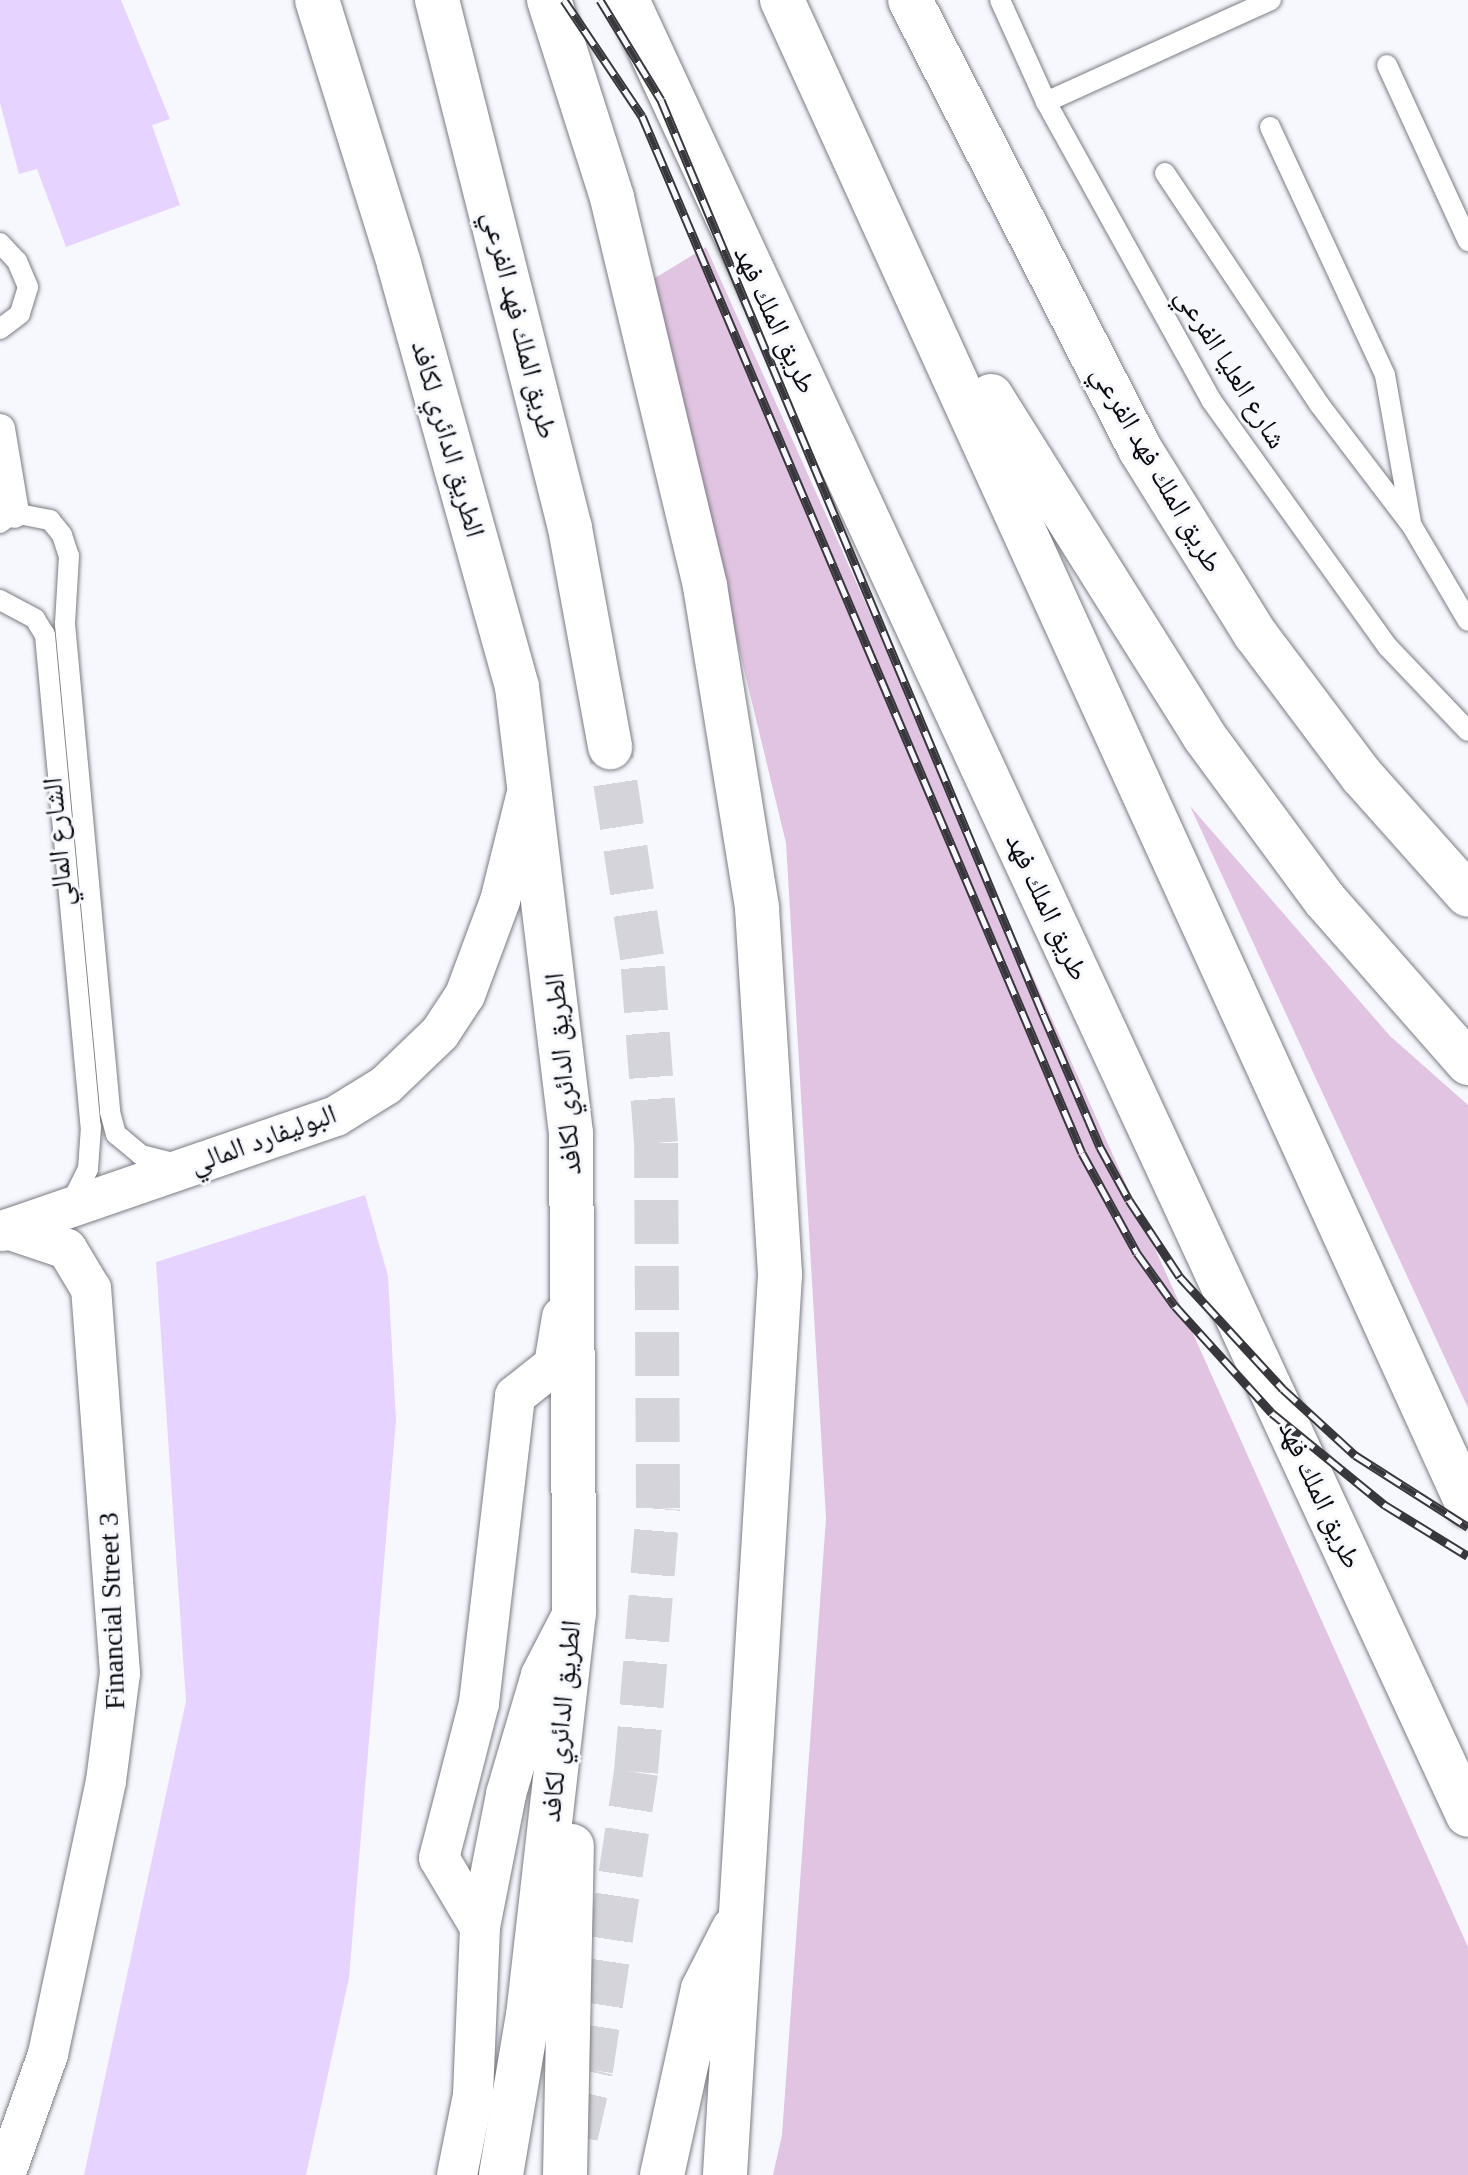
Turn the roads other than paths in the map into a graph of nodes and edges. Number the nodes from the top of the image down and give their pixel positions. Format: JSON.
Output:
{"nodes":[{"id":1,"x":317,"y":0,"type":"edge"},
{"id":2,"x":437,"y":0,"type":"edge"},
{"id":3,"x":549,"y":0,"type":"edge"},
{"id":4,"x":627,"y":0,"type":"edge"},
{"id":5,"x":782,"y":0,"type":"edge"},
{"id":6,"x":910,"y":0,"type":"edge"},
{"id":7,"x":1000,"y":0,"type":"edge"},
{"id":8,"x":1271,"y":0,"type":"edge"},
{"id":9,"x":1387,"y":65,"type":"dead end"},
{"id":10,"x":1046,"y":102,"type":"junction"},
{"id":11,"x":1270,"y":127,"type":"dead end"},
{"id":12,"x":1165,"y":173,"type":"dead end"},
{"id":13,"x":1468,"y":241,"type":"edge"},
{"id":14,"x":0,"y":243,"type":"edge"},
{"id":15,"x":901,"y":252,"type":"junction"},
{"id":16,"x":0,"y":329,"type":"edge"},
{"id":17,"x":0,"y":429,"type":"edge"},
{"id":18,"x":7,"y":518,"type":"edge"},
{"id":19,"x":1412,"y":526,"type":"junction"},
{"id":20,"x":0,"y":600,"type":"edge"},
{"id":21,"x":1468,"y":621,"type":"edge"},
{"id":22,"x":1468,"y":731,"type":"edge"},
{"id":23,"x":610,"y":747,"type":"tunnel mouth"},
{"id":24,"x":528,"y":790,"type":"junction"},
{"id":25,"x":1468,"y":895,"type":"edge"},
{"id":26,"x":1468,"y":1063,"type":"edge"},
{"id":27,"x":192,"y":1165,"type":"junction"},
{"id":28,"x":70,"y":1205,"type":"junction"},
{"id":29,"x":4,"y":1231,"type":"edge"},
{"id":30,"x":575,"y":1238,"type":"junction"},
{"id":31,"x":1468,"y":1505,"type":"edge"},
{"id":32,"x":574,"y":1612,"type":"junction"},
{"id":33,"x":1468,"y":1815,"type":"edge"},
{"id":34,"x":742,"y":1911,"type":"junction"},
{"id":35,"x":480,"y":1927,"type":"junction"},
{"id":36,"x":5,"y":2175,"type":"edge"},
{"id":37,"x":457,"y":2175,"type":"edge"},
{"id":38,"x":501,"y":2175,"type":"edge"},
{"id":39,"x":565,"y":2175,"type":"edge"},
{"id":40,"x":662,"y":2175,"type":"edge"},
{"id":41,"x":725,"y":2175,"type":"edge"}],
"edges":[{"from":1,"to":24,"type":"main road","name":"الطريق الدائري لكافد"},
{"from":2,"to":23,"type":"main road","name":"طريق الملك فهد الفرعي"},
{"from":3,"to":34,"type":"main road"},
{"from":4,"to":33,"type":"main road","name":"طريق الملك فهد"},
{"from":5,"to":15,"type":"main road"},
{"from":6,"to":25,"type":"main road","name":"طريق الملك فهد الفرعي"},
{"from":7,"to":10,"type":"lane","name":"شارع العليا الفرعي"},
{"from":8,"to":10,"type":"lane"},
{"from":9,"to":13,"type":"lane"},
{"from":10,"to":22,"type":"lane","name":"شارع العليا الفرعي"},
{"from":11,"to":19,"type":"lane"},
{"from":12,"to":19,"type":"lane"},
{"from":14,"to":16,"type":"lane"},
{"from":15,"to":26,"type":"main road"},
{"from":15,"to":31,"type":"main road"},
{"from":17,"to":18,"type":"street"},
{"from":18,"to":27,"type":"lane","name":"الشارع المالي"},
{"from":19,"to":21,"type":"lane"},
{"from":20,"to":28,"type":"lane","name":"الشارع المالي"},
{"from":24,"to":27,"type":"street","name":"البوليفارد المالي"},
{"from":24,"to":30,"type":"main road","name":"الطريق الدائري لكافد"},
{"from":27,"to":28,"type":"street","name":"البوليفارد المالي"},
{"from":28,"to":29,"type":"street","name":"البوليفارد المالي"},
{"from":29,"to":36,"type":"street","name":"Financial Street 3"},
{"from":30,"to":32,"type":"main road","name":"الطريق الدائري لكافد"},
{"from":30,"to":35,"type":"street"},
{"from":32,"to":35,"type":"street"},
{"from":32,"to":38,"type":"main road","name":"الطريق الدائري لكافد"},
{"from":32,"to":39,"type":"main road"},
{"from":34,"to":40,"type":"main road"},
{"from":34,"to":41,"type":"main road"},
{"from":35,"to":37,"type":"street"}]}
